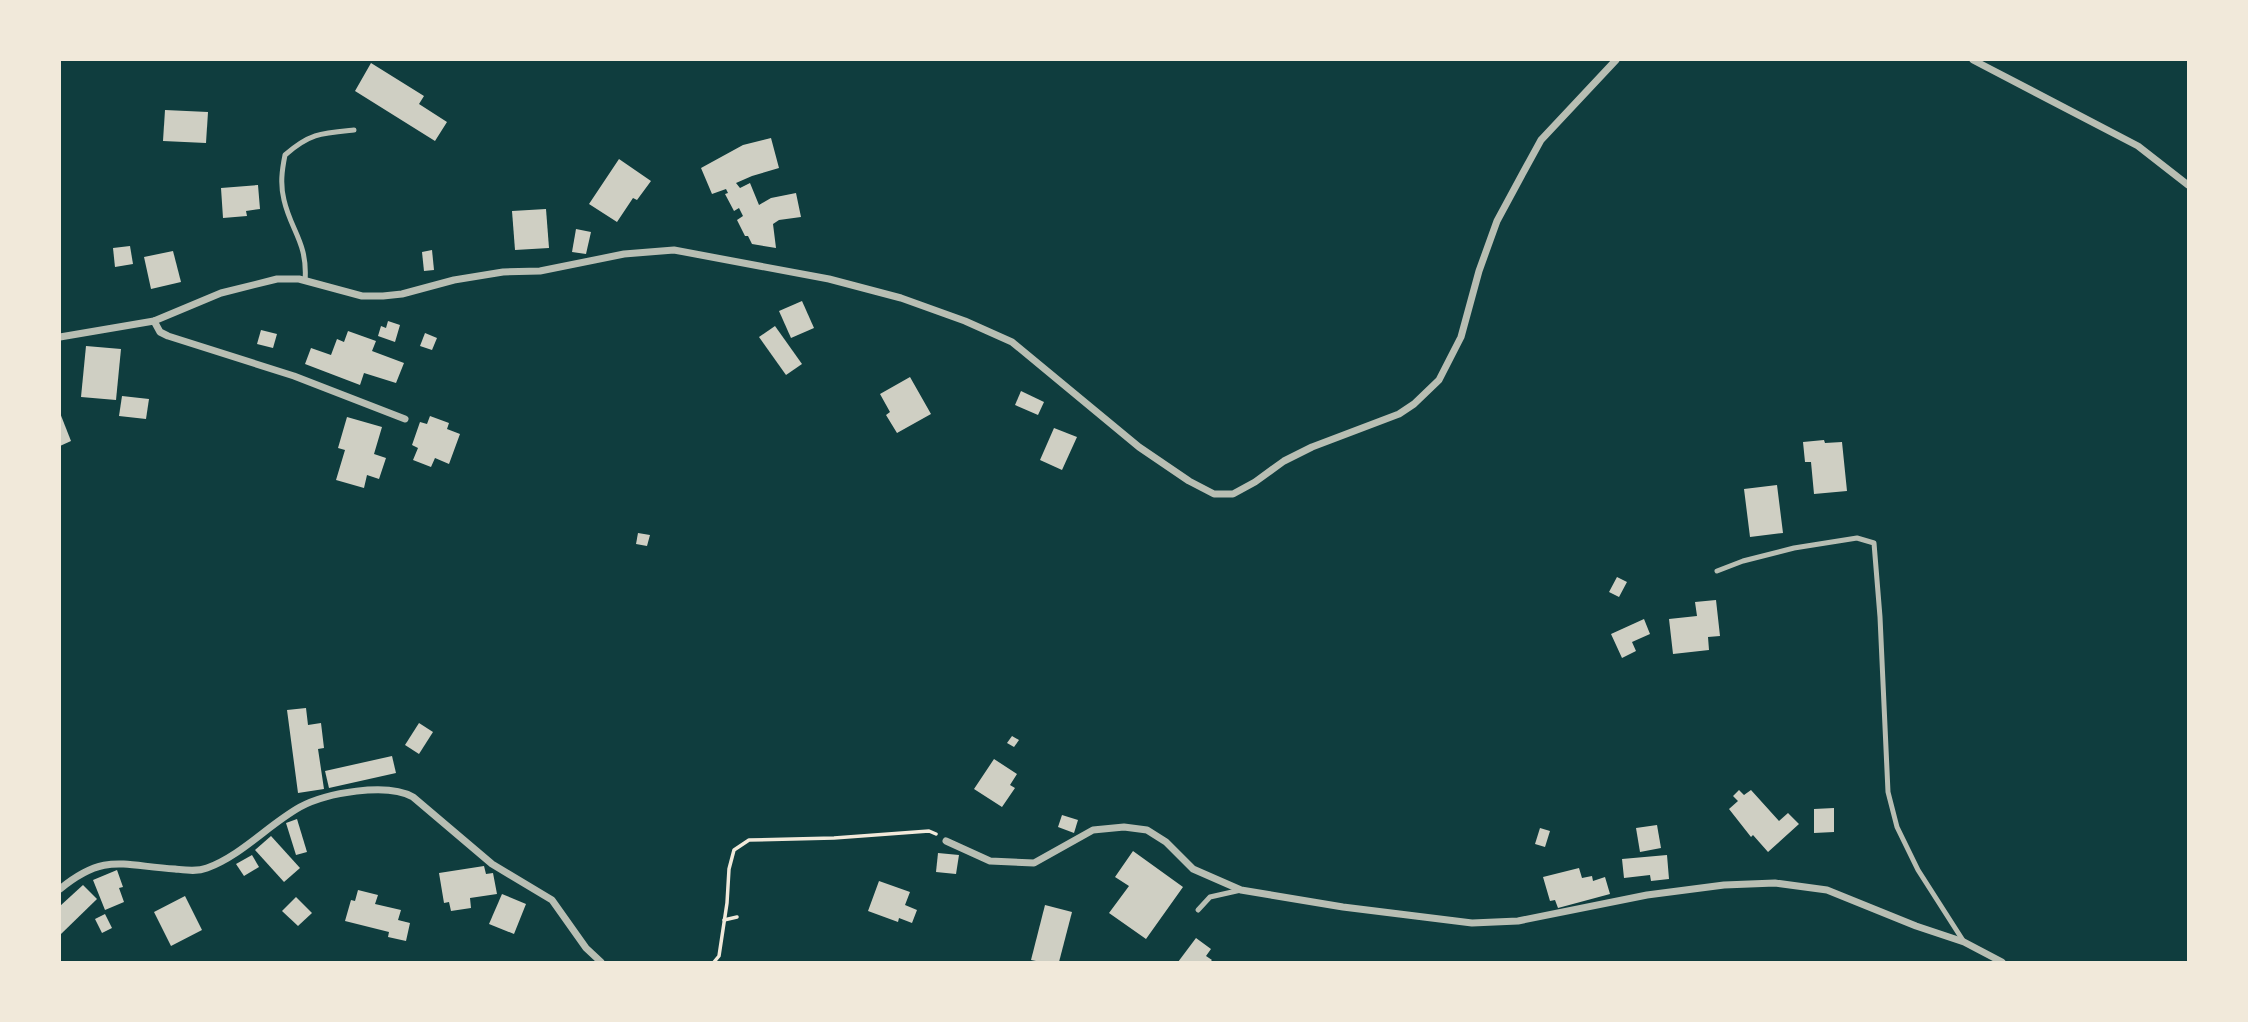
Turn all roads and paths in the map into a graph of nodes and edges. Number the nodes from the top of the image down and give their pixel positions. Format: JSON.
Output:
{"nodes":[{"id":1,"x":1616,"y":60,"type":"edge"},
{"id":2,"x":1973,"y":60,"type":"edge"},
{"id":3,"x":354,"y":130,"type":"dead end"},
{"id":4,"x":2189,"y":185,"type":"edge"},
{"id":5,"x":305,"y":281,"type":"junction"},
{"id":6,"x":154,"y":321,"type":"junction"},
{"id":7,"x":60,"y":337,"type":"edge"},
{"id":8,"x":405,"y":419,"type":"dead end"},
{"id":9,"x":1717,"y":570,"type":"dead end"},
{"id":10,"x":946,"y":841,"type":"joint"},
{"id":11,"x":60,"y":889,"type":"edge"},
{"id":12,"x":1241,"y":890,"type":"junction"},
{"id":13,"x":1198,"y":911,"type":"dead end"},
{"id":14,"x":737,"y":917,"type":"dead end"},
{"id":15,"x":724,"y":920,"type":"junction"},
{"id":16,"x":1964,"y":942,"type":"junction"},
{"id":17,"x":601,"y":962,"type":"edge"},
{"id":18,"x":714,"y":962,"type":"edge"},
{"id":19,"x":2002,"y":962,"type":"edge"}],
"edges":[{"from":1,"to":5,"type":"street"},
{"from":2,"to":4,"type":"street"},
{"from":3,"to":5,"type":"lane"},
{"from":5,"to":6,"type":"street"},
{"from":6,"to":7,"type":"street"},
{"from":6,"to":8,"type":"street"},
{"from":9,"to":16,"type":"lane"},
{"from":10,"to":12,"type":"street"},
{"from":10,"to":15,"type":"path"},
{"from":11,"to":17,"type":"street"},
{"from":12,"to":13,"type":"lane"},
{"from":12,"to":16,"type":"street"},
{"from":14,"to":15,"type":"path"},
{"from":15,"to":18,"type":"path"},
{"from":16,"to":19,"type":"street"}]}
